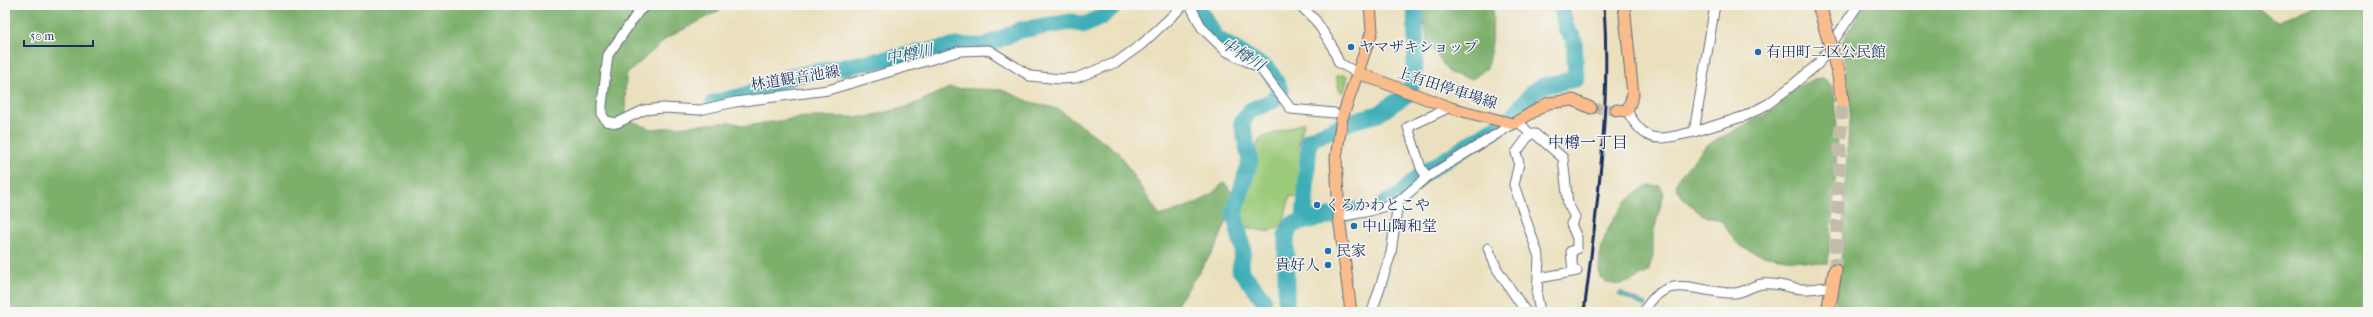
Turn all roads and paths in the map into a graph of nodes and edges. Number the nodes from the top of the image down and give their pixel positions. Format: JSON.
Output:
{"nodes":[{"id":1,"x":647,"y":5,"type":"edge"},
{"id":2,"x":1184,"y":5,"type":"edge"},
{"id":3,"x":1190,"y":5,"type":"edge"},
{"id":4,"x":1370,"y":5,"type":"edge"},
{"id":5,"x":1624,"y":5,"type":"edge"},
{"id":6,"x":1715,"y":5,"type":"edge"},
{"id":7,"x":1818,"y":5,"type":"edge"},
{"id":8,"x":1858,"y":5,"type":"edge"},
{"id":9,"x":1302,"y":6,"type":"edge"},
{"id":10,"x":1358,"y":73,"type":"junction"},
{"id":11,"x":1842,"y":101,"type":"tunnel mouth"},
{"id":12,"x":1450,"y":107,"type":"junction"},
{"id":13,"x":1591,"y":108,"type":"tunnel mouth"},
{"id":14,"x":1622,"y":111,"type":"joint"},
{"id":15,"x":1334,"y":113,"type":"dead end"},
{"id":16,"x":1516,"y":123,"type":"junction"},
{"id":17,"x":1694,"y":132,"type":"junction"},
{"id":18,"x":1530,"y":134,"type":"junction"},
{"id":19,"x":1425,"y":174,"type":"junction"},
{"id":20,"x":1398,"y":202,"type":"junction"},
{"id":21,"x":1339,"y":217,"type":"junction"},
{"id":22,"x":1488,"y":248,"type":"dead end"},
{"id":23,"x":1835,"y":271,"type":"tunnel mouth"},
{"id":24,"x":1539,"y":278,"type":"junction"},
{"id":25,"x":1832,"y":287,"type":"junction"},
{"id":26,"x":1644,"y":311,"type":"edge"},
{"id":27,"x":1351,"y":312,"type":"edge"},
{"id":28,"x":1372,"y":312,"type":"edge"},
{"id":29,"x":1526,"y":312,"type":"edge"},
{"id":30,"x":1540,"y":312,"type":"edge"},
{"id":31,"x":1828,"y":312,"type":"edge"}],
"edges":[{"from":1,"to":2,"type":"street","name":"林道観音池線"},
{"from":3,"to":15,"type":"street"},
{"from":4,"to":10,"type":"main road"},
{"from":5,"to":14,"type":"main road"},
{"from":6,"to":17,"type":"street"},
{"from":7,"to":11,"type":"highway","bridge":true},
{"from":8,"to":17,"type":"street"},
{"from":9,"to":10,"type":"street"},
{"from":10,"to":12,"type":"main road","name":"上有田停車場線"},
{"from":10,"to":21,"type":"main road"},
{"from":12,"to":16,"type":"main road","name":"上有田停車場線"},
{"from":12,"to":19,"type":"street"},
{"from":13,"to":16,"type":"main road"},
{"from":14,"to":17,"type":"street"},
{"from":16,"to":18,"type":"street"},
{"from":16,"to":19,"type":"street"},
{"from":18,"to":24,"type":"street"},
{"from":18,"to":24,"type":"street"},
{"from":19,"to":20,"type":"street"},
{"from":20,"to":21,"type":"street"},
{"from":20,"to":28,"type":"street"},
{"from":21,"to":27,"type":"main road"},
{"from":22,"to":29,"type":"street"},
{"from":23,"to":25,"type":"highway"},
{"from":24,"to":30,"type":"street"},
{"from":25,"to":26,"type":"street"},
{"from":25,"to":31,"type":"highway"}]}
